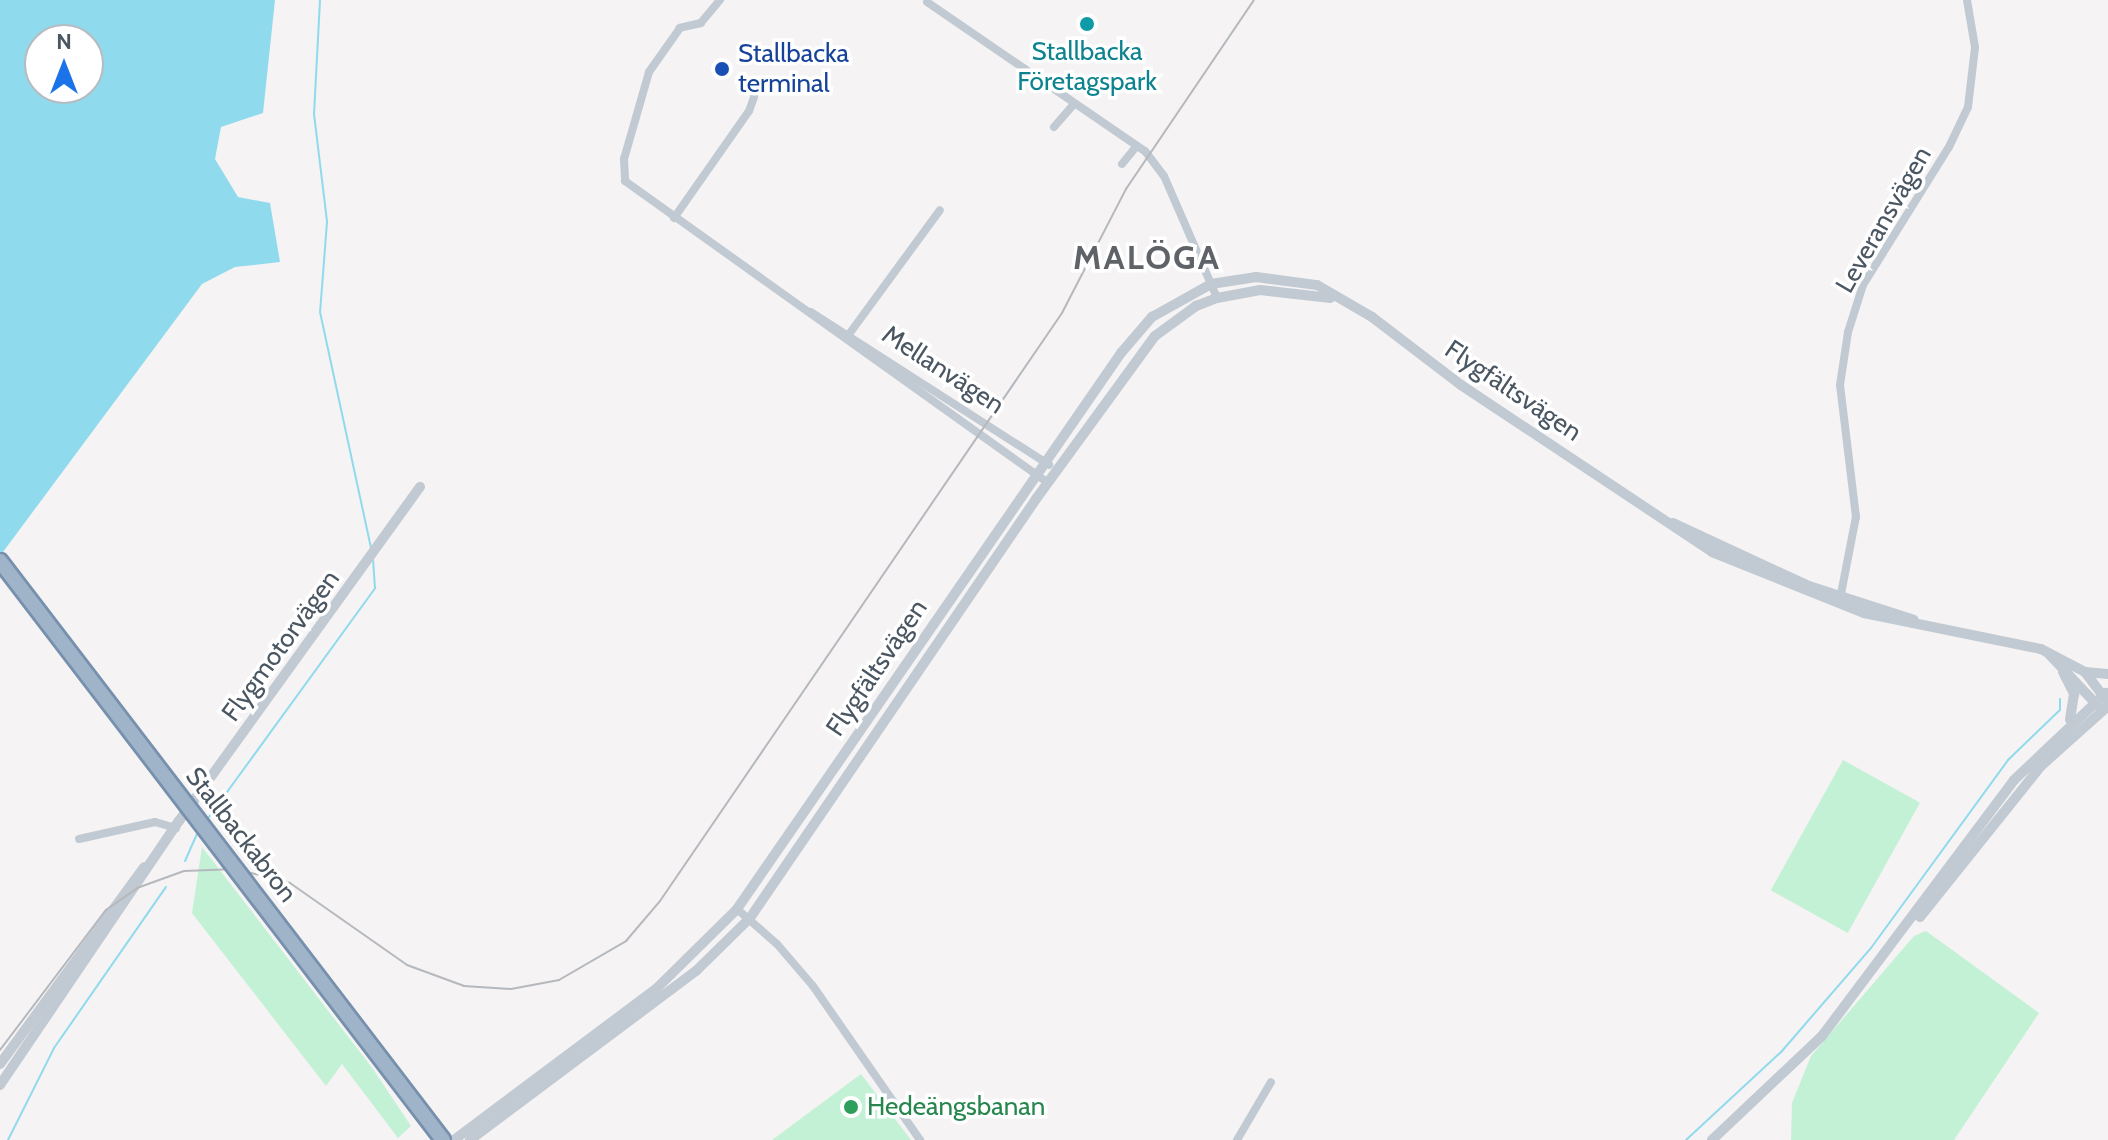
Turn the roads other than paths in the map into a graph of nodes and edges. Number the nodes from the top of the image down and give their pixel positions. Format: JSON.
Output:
{"nodes":[{"id":1,"x":720,"y":0,"type":"edge"},
{"id":2,"x":1967,"y":0,"type":"edge"},
{"id":3,"x":927,"y":2,"type":"edge"},
{"id":4,"x":754,"y":97,"type":"dead end"},
{"id":5,"x":1073,"y":105,"type":"junction"},
{"id":6,"x":1054,"y":127,"type":"dead end"},
{"id":7,"x":1136,"y":147,"type":"junction"},
{"id":8,"x":1122,"y":164,"type":"dead end"},
{"id":9,"x":940,"y":210,"type":"dead end"},
{"id":10,"x":674,"y":218,"type":"junction"},
{"id":11,"x":1211,"y":284,"type":"junction"},
{"id":12,"x":1217,"y":298,"type":"junction"},
{"id":13,"x":1337,"y":299,"type":"junction"},
{"id":14,"x":847,"y":337,"type":"junction"},
{"id":15,"x":1046,"y":463,"type":"junction"},
{"id":16,"x":1057,"y":471,"type":"junction"},
{"id":17,"x":1037,"y":475,"type":"junction"},
{"id":18,"x":1048,"y":483,"type":"junction"},
{"id":19,"x":420,"y":487,"type":"dead end"},
{"id":20,"x":0,"y":561,"type":"edge"},
{"id":21,"x":1840,"y":600,"type":"junction"},
{"id":22,"x":2051,"y":657,"type":"junction"},
{"id":23,"x":2085,"y":672,"type":"junction"},
{"id":24,"x":2108,"y":674,"type":"edge"},
{"id":25,"x":2104,"y":701,"type":"edge"},
{"id":26,"x":2067,"y":726,"type":"junction"},
{"id":27,"x":176,"y":828,"type":"junction"},
{"id":28,"x":79,"y":839,"type":"dead end"},
{"id":29,"x":737,"y":909,"type":"junction"},
{"id":30,"x":750,"y":918,"type":"junction"},
{"id":31,"x":1879,"y":964,"type":"junction"},
{"id":32,"x":0,"y":1064,"type":"edge"},
{"id":33,"x":1271,"y":1082,"type":"dead end"},
{"id":34,"x":0,"y":1085,"type":"edge"},
{"id":35,"x":443,"y":1140,"type":"edge"},
{"id":36,"x":454,"y":1140,"type":"edge"},
{"id":37,"x":470,"y":1140,"type":"edge"},
{"id":38,"x":920,"y":1140,"type":"edge"},
{"id":39,"x":1237,"y":1140,"type":"edge"},
{"id":40,"x":1712,"y":1140,"type":"edge"}],
"edges":[{"from":1,"to":10,"type":"street","name":"Mellanvägen"},
{"from":2,"to":21,"type":"street","name":"Leveransvägen"},
{"from":3,"to":5,"type":"street"},
{"from":4,"to":10,"type":"street"},
{"from":5,"to":6,"type":"street"},
{"from":5,"to":7,"type":"street"},
{"from":7,"to":8,"type":"street"},
{"from":7,"to":11,"type":"street"},
{"from":9,"to":14,"type":"street"},
{"from":10,"to":14,"type":"street","name":"Mellanvägen"},
{"from":11,"to":12,"type":"street"},
{"from":11,"to":13,"type":"street","name":"Flygfältsvägen"},
{"from":11,"to":15,"type":"street","name":"Flygfältsvägen"},
{"from":12,"to":13,"type":"street","name":"Flygfältsvägen"},
{"from":12,"to":16,"type":"street","name":"Flygfältsvägen"},
{"from":13,"to":21,"type":"street","name":"Flygfältsvägen"},
{"from":14,"to":15,"type":"street","name":"Mellanvägen"},
{"from":14,"to":17,"type":"street","name":"Mellanvägen"},
{"from":15,"to":16,"type":"street","name":"Mellanvägen"},
{"from":15,"to":17,"type":"street","name":"Flygfältsvägen"},
{"from":16,"to":18,"type":"street","name":"Flygfältsvägen"},
{"from":17,"to":18,"type":"street","name":"Mellanvägen"},
{"from":17,"to":29,"type":"street","name":"Flygfältsvägen"},
{"from":18,"to":30,"type":"street","name":"Flygfältsvägen"},
{"from":19,"to":27,"type":"street","name":"Flygmotorvägen"},
{"from":20,"to":35,"type":"highway","name":"Stallbackabron","bridge":true},
{"from":21,"to":22,"type":"street","name":"Flygfältsvägen"},
{"from":22,"to":23,"type":"street","name":"Flygfältsvägen"},
{"from":22,"to":25,"type":"street"},
{"from":22,"to":26,"type":"street"},
{"from":23,"to":24,"type":"street"},
{"from":23,"to":25,"type":"street","name":"Flygfältsvägen"},
{"from":25,"to":26,"type":"street"},
{"from":25,"to":31,"type":"street"},
{"from":26,"to":31,"type":"street"},
{"from":27,"to":28,"type":"street"},
{"from":27,"to":32,"type":"street","name":"Flygmotorvägen"},
{"from":27,"to":34,"type":"street","name":"Flygmotorvägen"},
{"from":29,"to":30,"type":"street"},
{"from":29,"to":36,"type":"street","name":"Flygfältsvägen"},
{"from":30,"to":37,"type":"street","name":"Flygfältsvägen"},
{"from":30,"to":38,"type":"street"},
{"from":31,"to":40,"type":"street"},
{"from":33,"to":39,"type":"street"}]}
